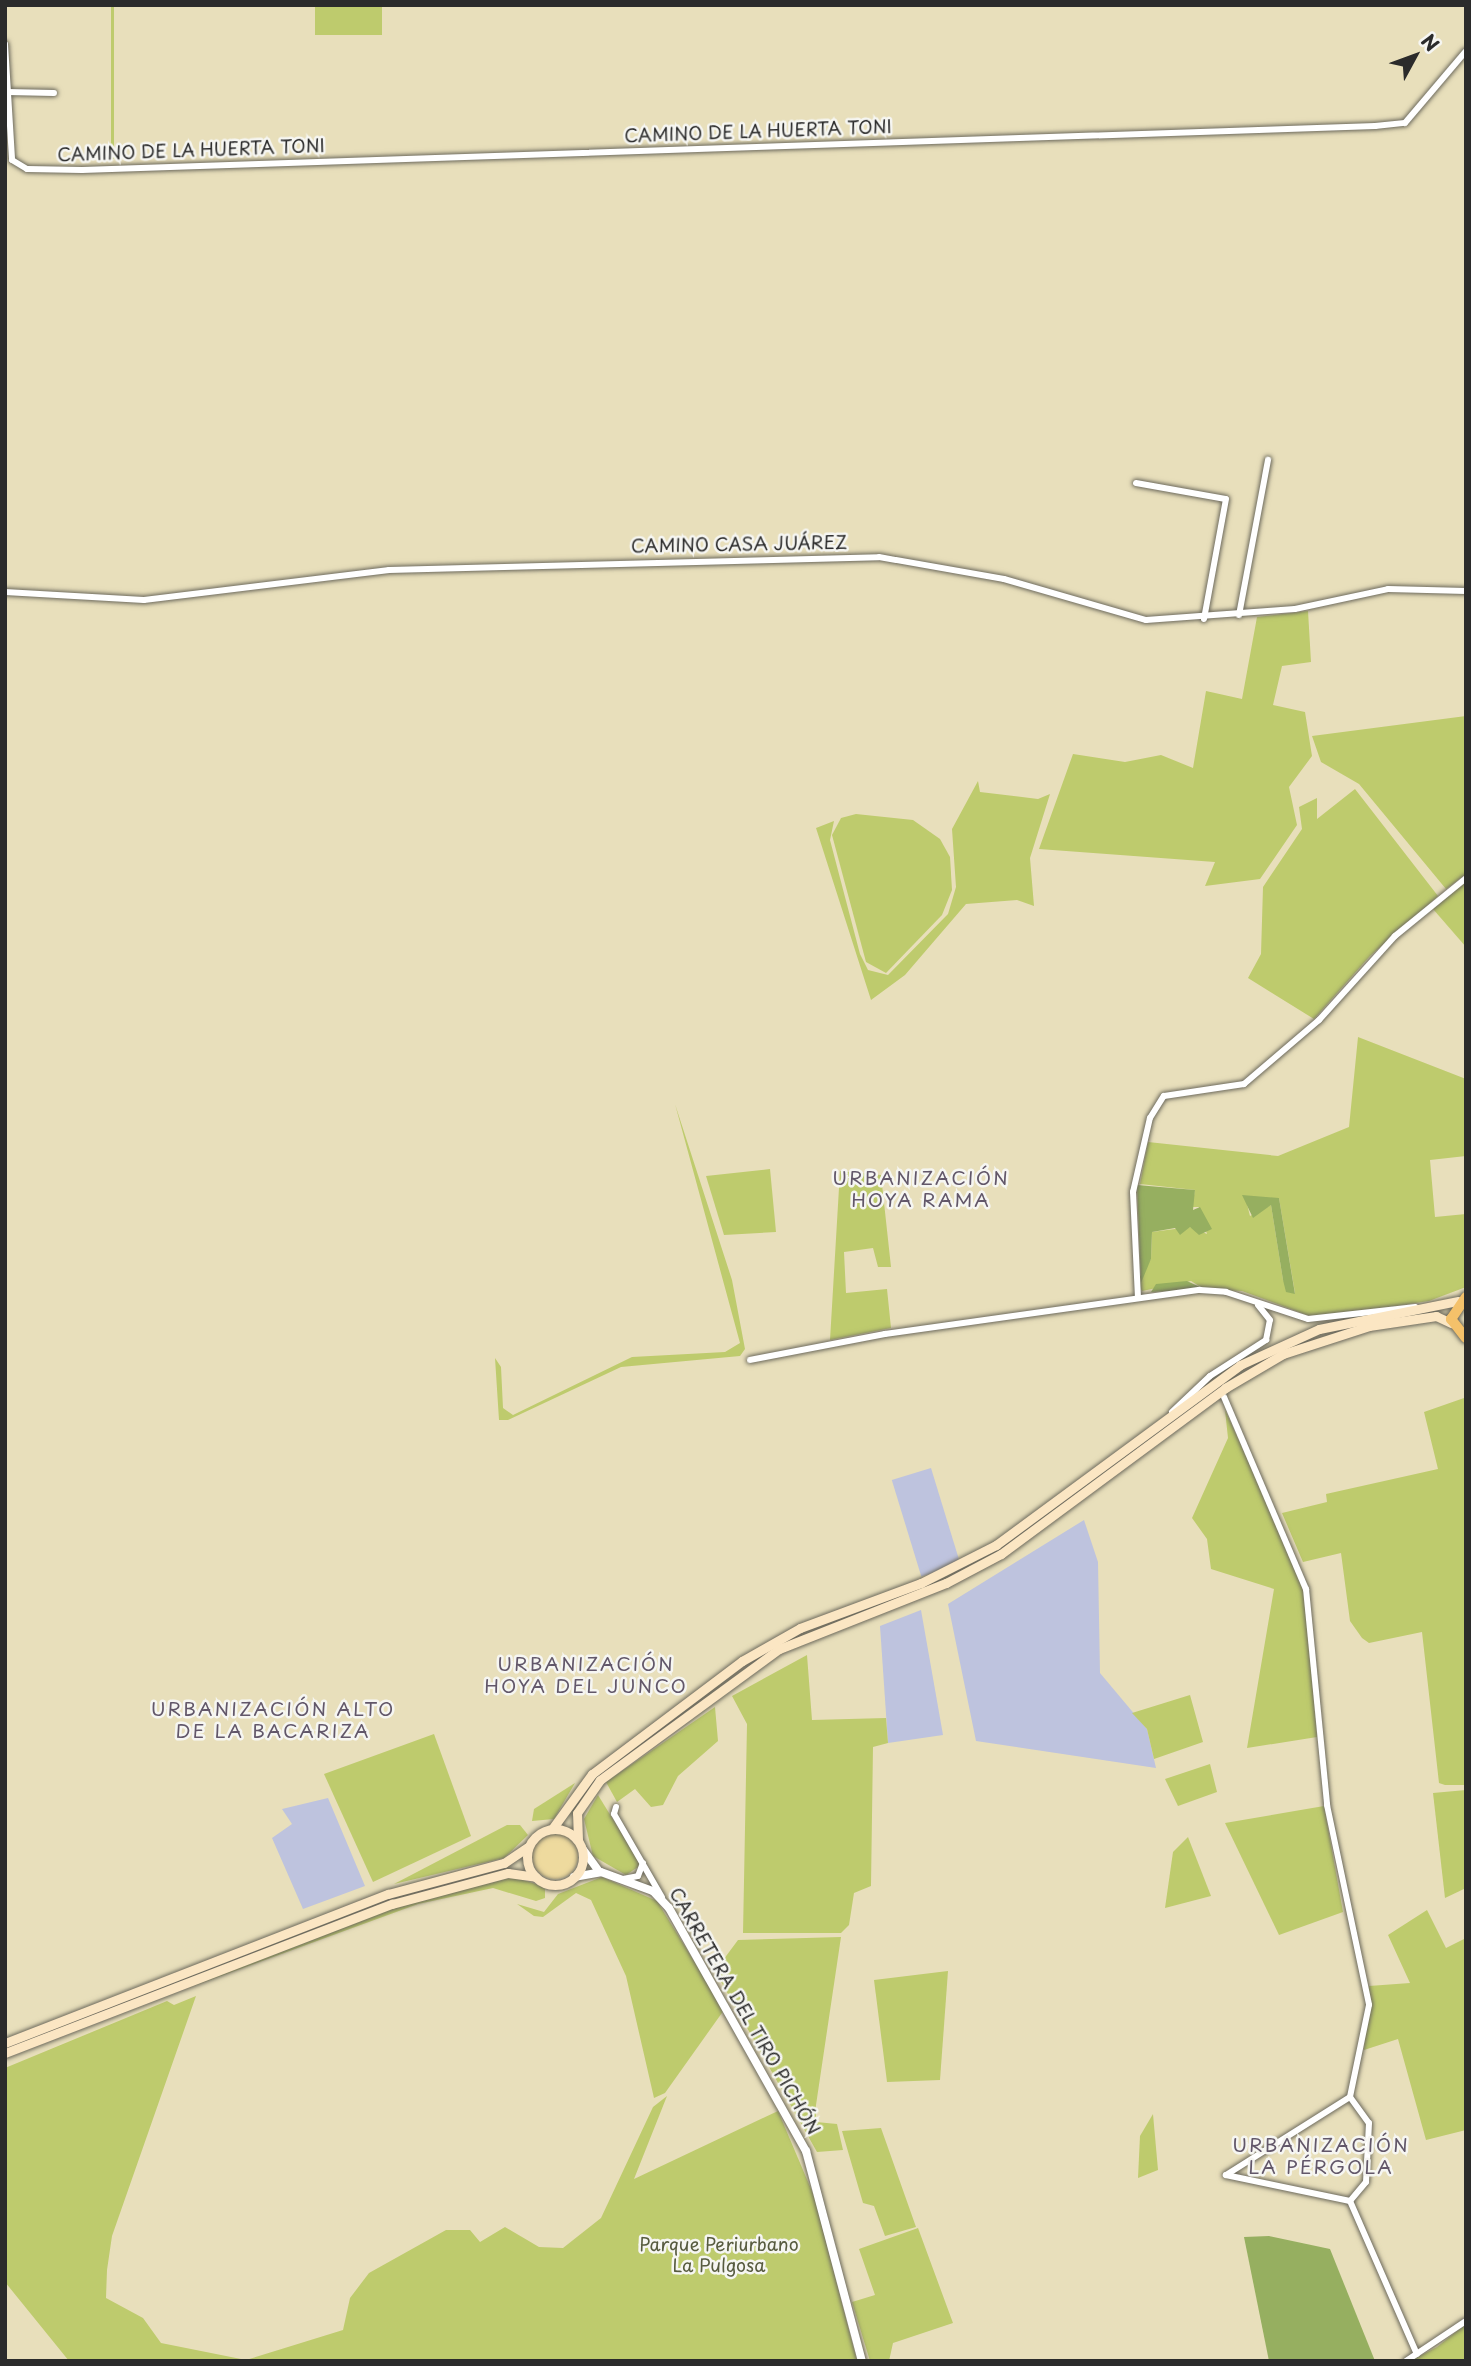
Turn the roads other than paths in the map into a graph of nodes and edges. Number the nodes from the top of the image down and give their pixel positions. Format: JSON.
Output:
{"nodes":[{"id":1,"x":5,"y":44,"type":"edge"},
{"id":2,"x":1466,"y":51,"type":"edge"},
{"id":3,"x":7,"y":92,"type":"edge"},
{"id":4,"x":54,"y":93,"type":"dead end"},
{"id":5,"x":1268,"y":460,"type":"dead end"},
{"id":6,"x":1136,"y":483,"type":"dead end"},
{"id":7,"x":1466,"y":591,"type":"edge"},
{"id":8,"x":5,"y":592,"type":"edge"},
{"id":9,"x":1240,"y":615,"type":"junction"},
{"id":10,"x":1204,"y":619,"type":"junction"},
{"id":11,"x":1466,"y":877,"type":"edge"},
{"id":12,"x":1244,"y":1297,"type":"junction"},
{"id":13,"x":1138,"y":1298,"type":"junction"},
{"id":14,"x":1462,"y":1299,"type":"edge"},
{"id":15,"x":1422,"y":1307,"type":"junction"},
{"id":16,"x":1451,"y":1323,"type":"junction"},
{"id":17,"x":1464,"y":1339,"type":"edge"},
{"id":18,"x":750,"y":1360,"type":"dead end"},
{"id":19,"x":1224,"y":1396,"type":"dead end"},
{"id":20,"x":1170,"y":1415,"type":"junction"},
{"id":21,"x":616,"y":1807,"type":"dead end"},
{"id":22,"x":552,"y":1829,"type":"junction"},
{"id":23,"x":580,"y":1844,"type":"junction"},
{"id":24,"x":528,"y":1847,"type":"junction"},
{"id":25,"x":645,"y":1866,"type":"junction"},
{"id":26,"x":601,"y":1872,"type":"junction"},
{"id":27,"x":638,"y":1876,"type":"junction"},
{"id":28,"x":536,"y":1877,"type":"junction"},
{"id":29,"x":574,"y":1877,"type":"junction"},
{"id":30,"x":623,"y":1879,"type":"junction"},
{"id":31,"x":640,"y":1886,"type":"junction"},
{"id":32,"x":665,"y":1901,"type":"junction"},
{"id":33,"x":5,"y":2043,"type":"edge"},
{"id":34,"x":5,"y":2053,"type":"edge"},
{"id":35,"x":1350,"y":2097,"type":"junction"},
{"id":36,"x":1350,"y":2201,"type":"junction"},
{"id":37,"x":1466,"y":2321,"type":"edge"},
{"id":38,"x":1417,"y":2354,"type":"junction"},
{"id":39,"x":862,"y":2361,"type":"edge"},
{"id":40,"x":1406,"y":2361,"type":"edge"}],
"edges":[{"from":1,"to":3,"type":"street"},
{"from":2,"to":3,"type":"street","name":"CAMINO DE LA HUERTA TONI"},
{"from":3,"to":4,"type":"street"},
{"from":5,"to":9,"type":"street"},
{"from":6,"to":10,"type":"street"},
{"from":7,"to":9,"type":"street","name":"CAMINO CASA JUÁREZ"},
{"from":8,"to":10,"type":"street","name":"CAMINO CASA JUÁREZ"},
{"from":9,"to":10,"type":"street","name":"CAMINO CASA JUÁREZ"},
{"from":11,"to":13,"type":"street"},
{"from":12,"to":13,"type":"street"},
{"from":12,"to":15,"type":"street"},
{"from":12,"to":20,"type":"street"},
{"from":13,"to":18,"type":"street"},
{"from":14,"to":15,"type":"main road"},
{"from":14,"to":16,"type":"main road"},
{"from":15,"to":20,"type":"main road"},
{"from":16,"to":17,"type":"main road"},
{"from":16,"to":23,"type":"main road"},
{"from":19,"to":35,"type":"street"},
{"from":20,"to":22,"type":"main road"},
{"from":21,"to":25,"type":"street","name":"CARRETERA DEL TIRO PICHÓN"},
{"from":22,"to":23,"type":"main road"},
{"from":22,"to":24,"type":"main road"},
{"from":23,"to":26,"type":"street"},
{"from":23,"to":29,"type":"main road"},
{"from":24,"to":28,"type":"main road"},
{"from":24,"to":33,"type":"main road"},
{"from":25,"to":27,"type":"street"},
{"from":25,"to":31,"type":"street"},
{"from":25,"to":32,"type":"street","name":"CARRETERA DEL TIRO PICHÓN"},
{"from":26,"to":29,"type":"street"},
{"from":26,"to":30,"type":"street"},
{"from":27,"to":30,"type":"street"},
{"from":27,"to":31,"type":"street"},
{"from":28,"to":29,"type":"main road"},
{"from":28,"to":34,"type":"main road"},
{"from":30,"to":31,"type":"street"},
{"from":31,"to":32,"type":"street"},
{"from":32,"to":39,"type":"street","name":"CARRETERA DEL TIRO PICHÓN"},
{"from":35,"to":36,"type":"street"},
{"from":35,"to":36,"type":"street"},
{"from":36,"to":38,"type":"street"},
{"from":37,"to":38,"type":"street"},
{"from":38,"to":40,"type":"street"}]}
